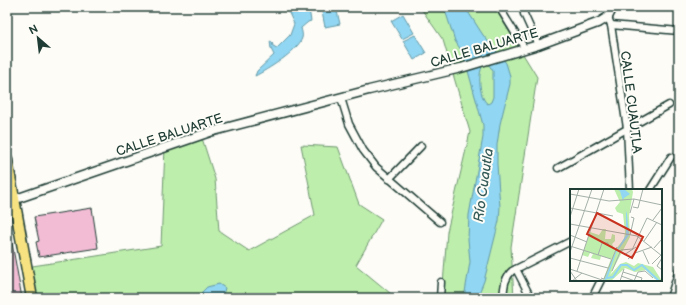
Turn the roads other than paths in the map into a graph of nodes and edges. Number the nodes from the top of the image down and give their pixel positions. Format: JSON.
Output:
{"nodes":[{"id":1,"x":499,"y":7,"type":"edge"},
{"id":2,"x":523,"y":7,"type":"edge"},
{"id":3,"x":613,"y":7,"type":"edge"},
{"id":4,"x":609,"y":21,"type":"junction"},
{"id":5,"x":679,"y":31,"type":"edge"},
{"id":6,"x":538,"y":45,"type":"junction"},
{"id":7,"x":525,"y":49,"type":"junction"},
{"id":8,"x":341,"y":98,"type":"junction"},
{"id":9,"x":669,"y":106,"type":"dead end"},
{"id":10,"x":627,"y":128,"type":"junction"},
{"id":11,"x":421,"y":146,"type":"dead end"},
{"id":12,"x":671,"y":157,"type":"dead end"},
{"id":13,"x":7,"y":160,"type":"edge"},
{"id":14,"x":558,"y":168,"type":"dead end"},
{"id":15,"x":389,"y":179,"type":"junction"},
{"id":16,"x":630,"y":189,"type":"edge"},
{"id":17,"x":651,"y":189,"type":"edge"},
{"id":18,"x":10,"y":200,"type":"edge"},
{"id":19,"x":440,"y":222,"type":"dead end"},
{"id":20,"x":570,"y":242,"type":"edge"},
{"id":21,"x":516,"y":269,"type":"junction"},
{"id":22,"x":679,"y":270,"type":"edge"},
{"id":23,"x":600,"y":281,"type":"edge"},
{"id":24,"x":441,"y":282,"type":"dead end"},
{"id":25,"x":32,"y":298,"type":"edge"},
{"id":26,"x":440,"y":298,"type":"edge"},
{"id":27,"x":503,"y":298,"type":"edge"},
{"id":28,"x":532,"y":298,"type":"edge"},
{"id":29,"x":592,"y":298,"type":"edge"},
{"id":30,"x":670,"y":298,"type":"edge"}],
"edges":[{"from":1,"to":7,"type":"street"},
{"from":2,"to":6,"type":"street"},
{"from":3,"to":4,"type":"street"},
{"from":4,"to":5,"type":"street"},
{"from":4,"to":6,"type":"street","name":"CALLE BALUARTE"},
{"from":4,"to":10,"type":"street","name":"CALLE CUAUTLA"},
{"from":6,"to":7,"type":"street","name":"CALLE BALUARTE"},
{"from":7,"to":8,"type":"street","name":"CALLE BALUARTE"},
{"from":8,"to":15,"type":"street"},
{"from":8,"to":18,"type":"street","name":"CALLE BALUARTE"},
{"from":9,"to":10,"type":"street"},
{"from":10,"to":14,"type":"street"},
{"from":10,"to":16,"type":"street","name":"CALLE CUAUTLA"},
{"from":11,"to":15,"type":"street"},
{"from":12,"to":17,"type":"street"},
{"from":13,"to":18,"type":"main road"},
{"from":15,"to":19,"type":"street"},
{"from":18,"to":25,"type":"main road"},
{"from":20,"to":21,"type":"street"},
{"from":21,"to":27,"type":"street"},
{"from":21,"to":28,"type":"street"},
{"from":22,"to":30,"type":"street"},
{"from":23,"to":29,"type":"street"},
{"from":24,"to":26,"type":"street"}]}
